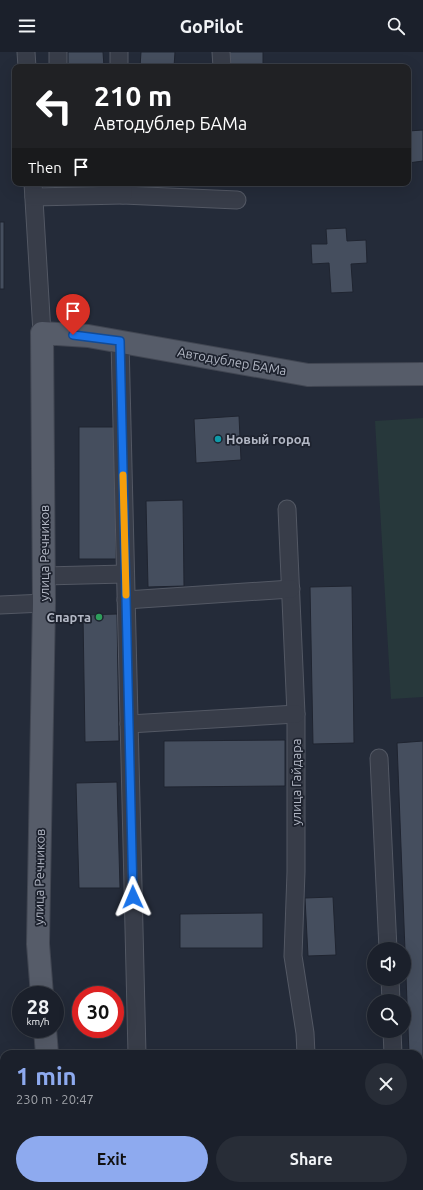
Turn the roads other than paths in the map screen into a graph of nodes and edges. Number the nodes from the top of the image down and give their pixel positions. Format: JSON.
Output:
{"nodes":[{"id":1,"x":26,"y":52,"type":"edge"},
{"id":2,"x":58,"y":52,"type":"edge"},
{"id":3,"x":119,"y":52,"type":"edge"},
{"id":4,"x":222,"y":52,"type":"edge"},
{"id":5,"x":27,"y":64,"type":"edge"},
{"id":6,"x":58,"y":64,"type":"edge"},
{"id":7,"x":119,"y":64,"type":"edge"},
{"id":8,"x":222,"y":64,"type":"edge"},
{"id":9,"x":123,"y":189,"type":"edge"},
{"id":10,"x":34,"y":190,"type":"edge"},
{"id":11,"x":60,"y":190,"type":"edge"},
{"id":12,"x":237,"y":200,"type":"dead end"},
{"id":13,"x":42,"y":333,"type":"junction"},
{"id":14,"x":120,"y":341,"type":"junction"},
{"id":15,"x":423,"y":374,"type":"edge"},
{"id":16,"x":287,"y":509,"type":"dead end"},
{"id":17,"x":125,"y":574,"type":"junction"},
{"id":18,"x":44,"y":576,"type":"junction"},
{"id":19,"x":291,"y":589,"type":"junction"},
{"id":20,"x":126,"y":600,"type":"junction"},
{"id":21,"x":44,"y":603,"type":"junction"},
{"id":22,"x":0,"y":605,"type":"edge"},
{"id":23,"x":296,"y":714,"type":"junction"},
{"id":24,"x":129,"y":724,"type":"junction"},
{"id":25,"x":379,"y":758,"type":"dead end"},
{"id":26,"x":388,"y":942,"type":"edge"},
{"id":27,"x":41,"y":986,"type":"edge"},
{"id":28,"x":46,"y":1038,"type":"edge"},
{"id":29,"x":392,"y":1038,"type":"edge"},
{"id":30,"x":47,"y":1050,"type":"edge"},
{"id":31,"x":137,"y":1050,"type":"edge"},
{"id":32,"x":306,"y":1050,"type":"edge"},
{"id":33,"x":393,"y":1050,"type":"edge"}],
"edges":[{"from":1,"to":5,"type":"street"},
{"from":2,"to":6,"type":"street"},
{"from":3,"to":7,"type":"street"},
{"from":4,"to":8,"type":"street"},
{"from":9,"to":11,"type":"street"},
{"from":9,"to":12,"type":"street"},
{"from":10,"to":11,"type":"street"},
{"from":10,"to":13,"type":"street","name":"улица Речников"},
{"from":13,"to":14,"type":"main road","name":"Автодублер БАМа"},
{"from":13,"to":18,"type":"main road","name":"улица Речников"},
{"from":14,"to":15,"type":"main road","name":"Автодублер БАМа"},
{"from":14,"to":17,"type":"street"},
{"from":16,"to":19,"type":"street","name":"улица Гайдара"},
{"from":17,"to":18,"type":"street"},
{"from":17,"to":20,"type":"street"},
{"from":18,"to":21,"type":"main road","name":"улица Речников"},
{"from":19,"to":20,"type":"street"},
{"from":19,"to":23,"type":"street","name":"улица Гайдара"},
{"from":20,"to":24,"type":"street"},
{"from":21,"to":22,"type":"street"},
{"from":21,"to":27,"type":"main road","name":"улица Речников"},
{"from":23,"to":24,"type":"street"},
{"from":23,"to":32,"type":"street","name":"улица Гайдара"},
{"from":24,"to":31,"type":"street"},
{"from":25,"to":26,"type":"street"},
{"from":28,"to":30,"type":"main road"},
{"from":29,"to":33,"type":"street"}]}
